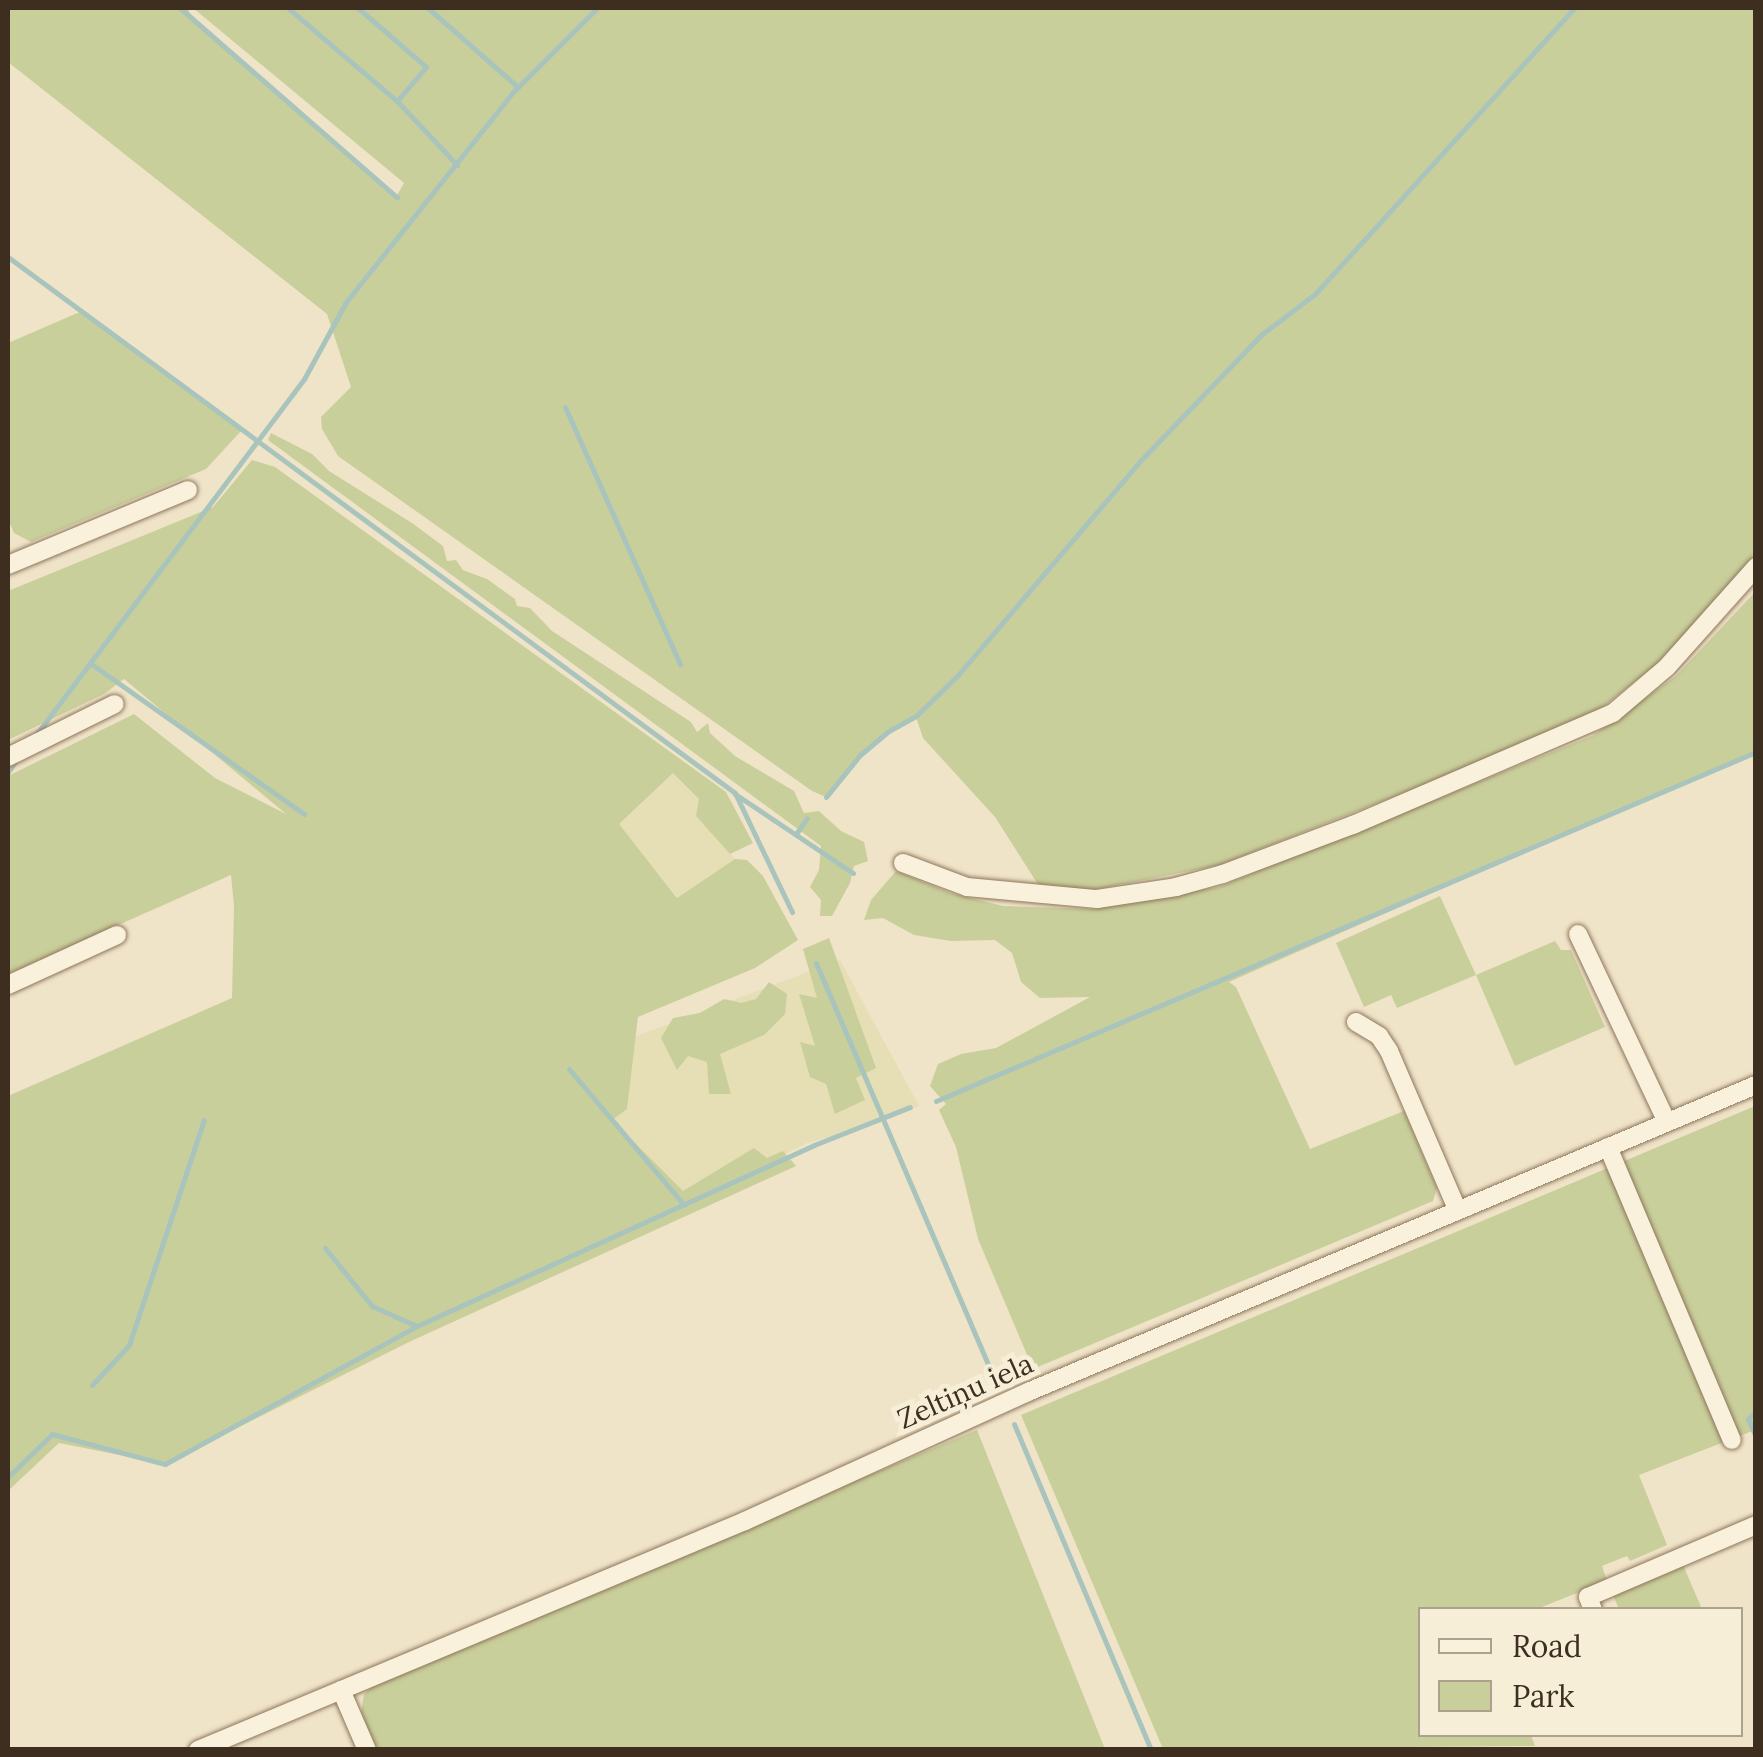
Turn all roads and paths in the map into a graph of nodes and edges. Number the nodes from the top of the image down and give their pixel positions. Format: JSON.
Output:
{"nodes":[{"id":1,"x":188,"y":490,"type":"dead end"},
{"id":2,"x":8,"y":562,"type":"edge"},
{"id":3,"x":1756,"y":567,"type":"edge"},
{"id":4,"x":115,"y":704,"type":"dead end"},
{"id":5,"x":8,"y":757,"type":"edge"},
{"id":6,"x":903,"y":863,"type":"dead end"},
{"id":7,"x":1578,"y":934,"type":"dead end"},
{"id":8,"x":117,"y":935,"type":"dead end"},
{"id":9,"x":8,"y":984,"type":"edge"},
{"id":10,"x":1356,"y":1022,"type":"dead end"},
{"id":11,"x":1756,"y":1085,"type":"edge"},
{"id":12,"x":1667,"y":1122,"type":"junction"},
{"id":13,"x":1608,"y":1147,"type":"junction"},
{"id":14,"x":1458,"y":1211,"type":"junction"},
{"id":15,"x":1732,"y":1440,"type":"dead end"},
{"id":16,"x":1756,"y":1526,"type":"edge"},
{"id":17,"x":1593,"y":1607,"type":"edge"},
{"id":18,"x":342,"y":1690,"type":"junction"},
{"id":19,"x":198,"y":1750,"type":"edge"},
{"id":20,"x":367,"y":1750,"type":"edge"}],
"edges":[{"from":1,"to":2,"type":"street"},
{"from":3,"to":6,"type":"street"},
{"from":4,"to":5,"type":"street"},
{"from":7,"to":12,"type":"street"},
{"from":8,"to":9,"type":"street"},
{"from":10,"to":14,"type":"street"},
{"from":11,"to":12,"type":"street","name":"Zeltiņu iela"},
{"from":12,"to":13,"type":"street","name":"Zeltiņu iela"},
{"from":13,"to":14,"type":"street","name":"Zeltiņu iela"},
{"from":13,"to":15,"type":"street"},
{"from":14,"to":18,"type":"street","name":"Zeltiņu iela"},
{"from":16,"to":17,"type":"street"},
{"from":18,"to":19,"type":"street","name":"Zeltiņu iela"},
{"from":18,"to":20,"type":"street"}]}
